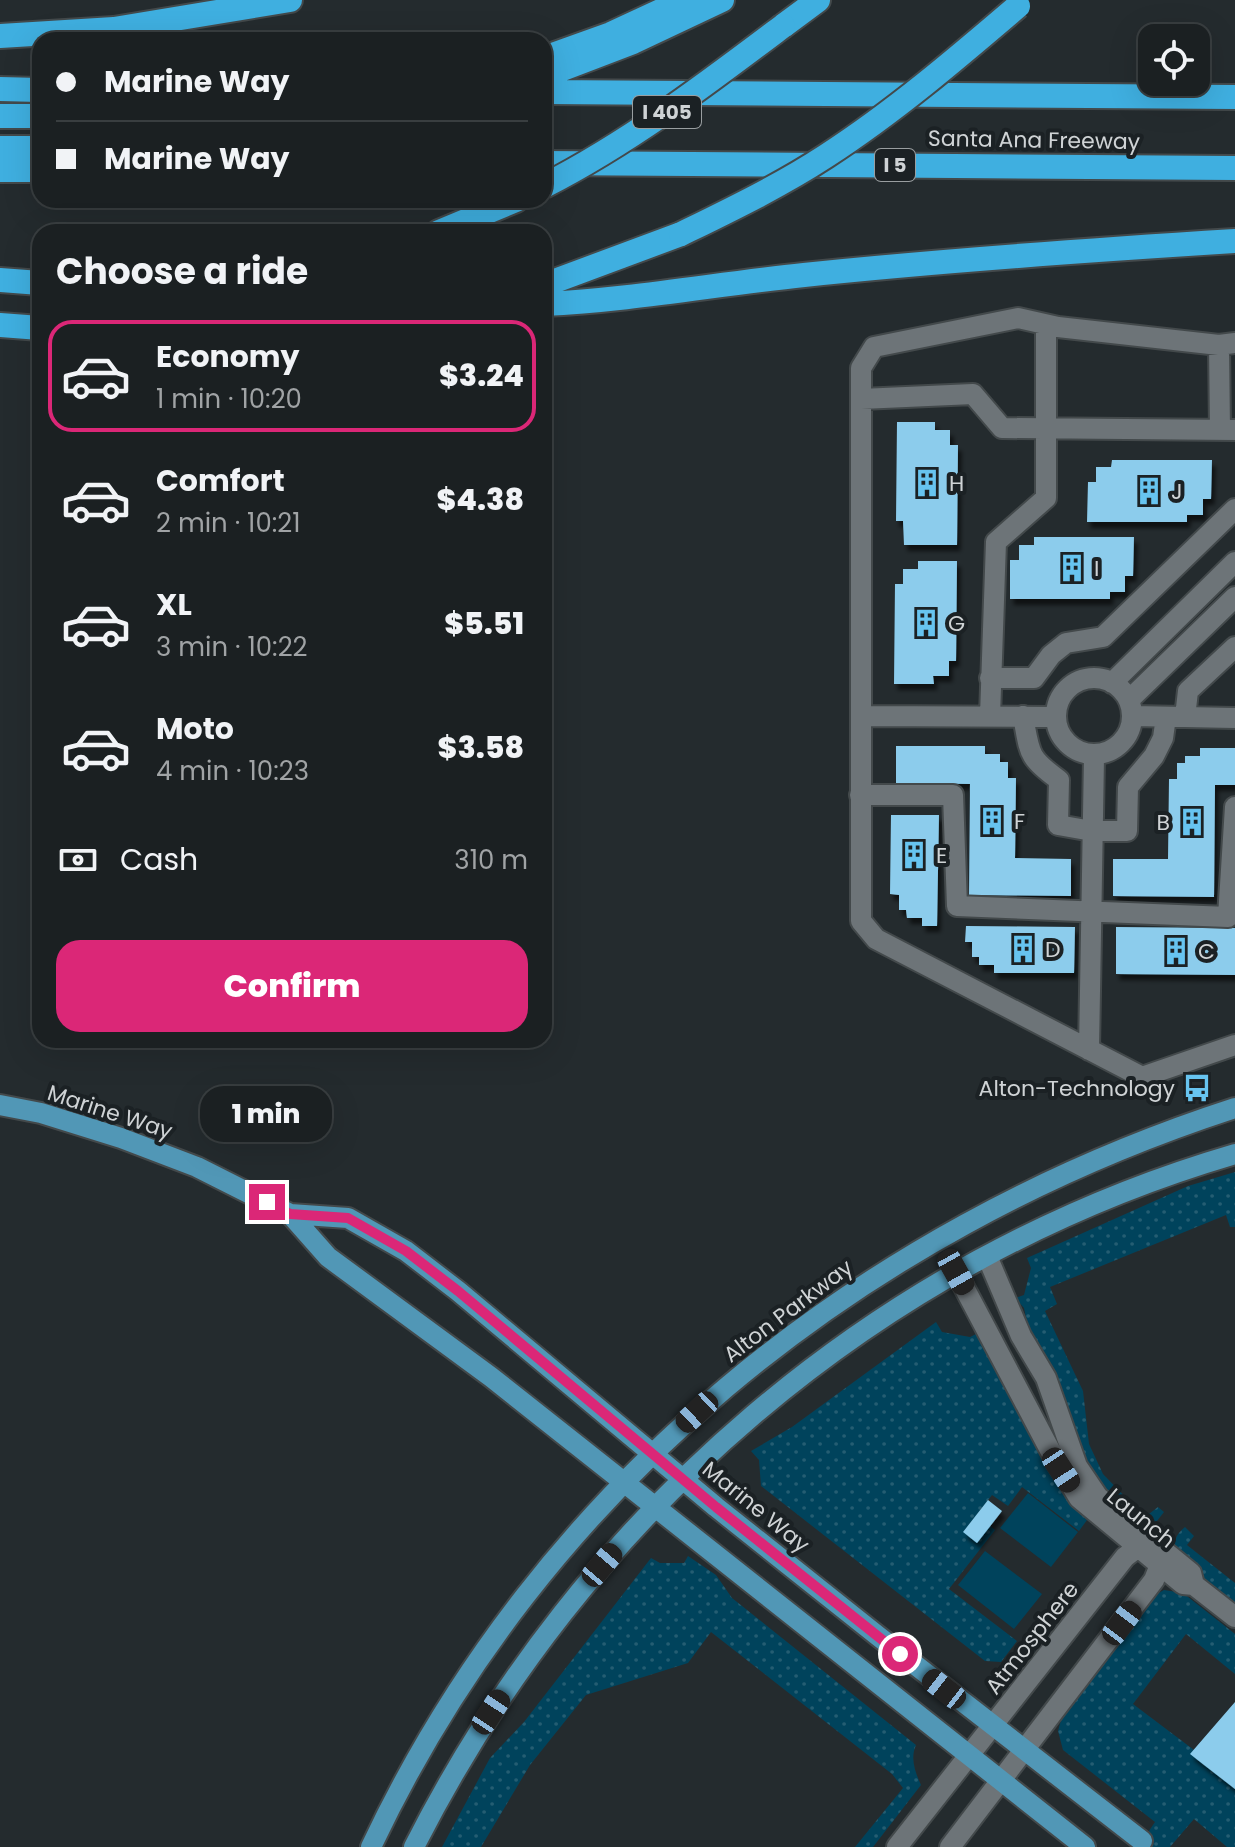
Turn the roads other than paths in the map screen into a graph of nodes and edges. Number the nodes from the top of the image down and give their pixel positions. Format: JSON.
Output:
{"nodes":[{"id":1,"x":290,"y":0,"type":"edge"},
{"id":2,"x":684,"y":0,"type":"edge"},
{"id":3,"x":722,"y":0,"type":"edge"},
{"id":4,"x":818,"y":0,"type":"edge"},
{"id":5,"x":1021,"y":3,"type":"edge"},
{"id":6,"x":65,"y":32,"type":"edge"},
{"id":7,"x":32,"y":34,"type":"edge"},
{"id":8,"x":0,"y":36,"type":"edge"},
{"id":9,"x":552,"y":55,"type":"edge"},
{"id":10,"x":552,"y":73,"type":"edge"},
{"id":11,"x":0,"y":89,"type":"edge"},
{"id":12,"x":32,"y":90,"type":"edge"},
{"id":13,"x":552,"y":92,"type":"edge"},
{"id":14,"x":1235,"y":97,"type":"edge"},
{"id":15,"x":0,"y":116,"type":"edge"},
{"id":16,"x":32,"y":116,"type":"edge"},
{"id":17,"x":0,"y":134,"type":"edge"},
{"id":18,"x":32,"y":134,"type":"edge"},
{"id":19,"x":0,"y":148,"type":"edge"},
{"id":20,"x":32,"y":148,"type":"edge"},
{"id":21,"x":552,"y":161,"type":"edge"},
{"id":22,"x":1235,"y":168,"type":"edge"},
{"id":23,"x":0,"y":170,"type":"edge"},
{"id":24,"x":32,"y":170,"type":"edge"},
{"id":25,"x":552,"y":182,"type":"edge"},
{"id":26,"x":497,"y":208,"type":"edge"},
{"id":27,"x":460,"y":224,"type":"edge"},
{"id":28,"x":1235,"y":241,"type":"edge"},
{"id":29,"x":0,"y":280,"type":"edge"},
{"id":30,"x":32,"y":282,"type":"edge"},
{"id":31,"x":552,"y":282,"type":"edge"},
{"id":32,"x":552,"y":304,"type":"edge"},
{"id":33,"x":0,"y":325,"type":"edge"},
{"id":34,"x":1046,"y":325,"type":"junction"},
{"id":35,"x":32,"y":327,"type":"edge"},
{"id":36,"x":1227,"y":344,"type":"edge"},
{"id":37,"x":861,"y":399,"type":"junction"},
{"id":38,"x":1046,"y":427,"type":"junction"},
{"id":39,"x":1228,"y":430,"type":"edge"},
{"id":40,"x":1235,"y":509,"type":"edge"},
{"id":41,"x":1235,"y":562,"type":"edge"},
{"id":42,"x":1235,"y":597,"type":"edge"},
{"id":43,"x":1235,"y":647,"type":"edge"},
{"id":44,"x":990,"y":678,"type":"junction"},
{"id":45,"x":1112,"y":683,"type":"junction"},
{"id":46,"x":1131,"y":708,"type":"junction"},
{"id":47,"x":861,"y":716,"type":"junction"},
{"id":48,"x":990,"y":716,"type":"junction"},
{"id":49,"x":1023,"y":716,"type":"junction"},
{"id":50,"x":1055,"y":717,"type":"junction"},
{"id":51,"x":1176,"y":717,"type":"junction"},
{"id":52,"x":1235,"y":718,"type":"edge"},
{"id":53,"x":1094,"y":757,"type":"junction"},
{"id":54,"x":860,"y":795,"type":"junction"},
{"id":55,"x":1235,"y":807,"type":"edge"},
{"id":56,"x":1092,"y":831,"type":"junction"},
{"id":57,"x":1090,"y":911,"type":"junction"},
{"id":58,"x":1235,"y":1045,"type":"edge"},
{"id":59,"x":1089,"y":1050,"type":"junction"},
{"id":60,"x":0,"y":1105,"type":"edge"},
{"id":61,"x":1235,"y":1108,"type":"edge"},
{"id":62,"x":1235,"y":1154,"type":"edge"},
{"id":63,"x":290,"y":1214,"type":"junction"},
{"id":64,"x":987,"y":1256,"type":"junction"},
{"id":65,"x":956,"y":1272,"type":"junction"},
{"id":66,"x":1021,"y":1336,"type":"junction"},
{"id":67,"x":998,"y":1349,"type":"junction"},
{"id":68,"x":654,"y":1453,"type":"junction"},
{"id":69,"x":682,"y":1477,"type":"junction"},
{"id":70,"x":624,"y":1483,"type":"junction"},
{"id":71,"x":656,"y":1506,"type":"junction"},
{"id":72,"x":1153,"y":1551,"type":"junction"},
{"id":73,"x":1235,"y":1617,"type":"edge"},
{"id":74,"x":993,"y":1727,"type":"junction"},
{"id":75,"x":1023,"y":1751,"type":"junction"},
{"id":76,"x":970,"y":1757,"type":"junction"},
{"id":77,"x":1001,"y":1781,"type":"junction"},
{"id":78,"x":1142,"y":1841,"type":"dead end"},
{"id":79,"x":371,"y":1847,"type":"edge"},
{"id":80,"x":414,"y":1847,"type":"edge"},
{"id":81,"x":897,"y":1847,"type":"edge"},
{"id":82,"x":950,"y":1847,"type":"edge"},
{"id":83,"x":1085,"y":1847,"type":"edge"}],
"edges":[{"from":1,"to":6,"type":"highway"},
{"from":2,"to":9,"type":"highway"},
{"from":3,"to":10,"type":"highway"},
{"from":4,"to":25,"type":"highway","number":"I 405","bridge":true},
{"from":5,"to":31,"type":"highway","bridge":true},
{"from":7,"to":8,"type":"highway"},
{"from":11,"to":12,"type":"highway"},
{"from":13,"to":14,"type":"highway","name":"Santa Ana Freeway"},
{"from":15,"to":16,"type":"highway"},
{"from":17,"to":18,"type":"highway"},
{"from":19,"to":20,"type":"highway"},
{"from":21,"to":22,"type":"highway","name":"Santa Ana Freeway","number":"I 5"},
{"from":23,"to":24,"type":"highway"},
{"from":26,"to":27,"type":"highway"},
{"from":28,"to":32,"type":"highway"},
{"from":29,"to":30,"type":"highway"},
{"from":33,"to":35,"type":"highway"},
{"from":34,"to":36,"type":"street"},
{"from":34,"to":37,"type":"street"},
{"from":34,"to":38,"type":"street"},
{"from":36,"to":39,"type":"street"},
{"from":37,"to":38,"type":"street"},
{"from":37,"to":47,"type":"street"},
{"from":38,"to":39,"type":"street"},
{"from":38,"to":44,"type":"street"},
{"from":40,"to":44,"type":"street"},
{"from":41,"to":45,"type":"street"},
{"from":42,"to":46,"type":"street"},
{"from":43,"to":51,"type":"street"},
{"from":44,"to":48,"type":"street"},
{"from":45,"to":46,"type":"street"},
{"from":45,"to":50,"type":"street"},
{"from":46,"to":51,"type":"street"},
{"from":46,"to":53,"type":"street"},
{"from":47,"to":48,"type":"street"},
{"from":47,"to":54,"type":"street"},
{"from":48,"to":49,"type":"street"},
{"from":49,"to":50,"type":"street"},
{"from":49,"to":56,"type":"street"},
{"from":50,"to":53,"type":"street"},
{"from":51,"to":52,"type":"street"},
{"from":51,"to":56,"type":"street"},
{"from":53,"to":56,"type":"street"},
{"from":54,"to":57,"type":"street"},
{"from":54,"to":59,"type":"street"},
{"from":55,"to":57,"type":"street"},
{"from":56,"to":57,"type":"street"},
{"from":57,"to":59,"type":"street"},
{"from":58,"to":59,"type":"street"},
{"from":60,"to":63,"type":"main road","name":"Marine Way"},
{"from":61,"to":68,"type":"main road","name":"Alton Parkway"},
{"from":62,"to":64,"type":"main road"},
{"from":63,"to":68,"type":"main road","name":"Marine Way"},
{"from":63,"to":70,"type":"main road","name":"Marine Way"},
{"from":64,"to":65,"type":"main road"},
{"from":64,"to":66,"type":"street","name":"Launch"},
{"from":65,"to":67,"type":"street","name":"Launch"},
{"from":65,"to":69,"type":"main road"},
{"from":66,"to":67,"type":"street"},
{"from":66,"to":72,"type":"street","name":"Launch"},
{"from":67,"to":72,"type":"street","name":"Launch"},
{"from":68,"to":69,"type":"main road","name":"Marine Way"},
{"from":68,"to":70,"type":"main road","name":"Alton Parkway"},
{"from":69,"to":71,"type":"main road"},
{"from":69,"to":74,"type":"main road","name":"Marine Way"},
{"from":70,"to":71,"type":"main road","name":"Marine Way"},
{"from":70,"to":79,"type":"main road","name":"Alton Parkway"},
{"from":71,"to":76,"type":"main road","name":"Marine Way"},
{"from":71,"to":80,"type":"main road"},
{"from":72,"to":73,"type":"street","name":"Launch"},
{"from":72,"to":74,"type":"street","name":"Atmosphere"},
{"from":72,"to":75,"type":"street"},
{"from":74,"to":75,"type":"main road","name":"Marine Way"},
{"from":74,"to":76,"type":"street","name":"Atmosphere"},
{"from":75,"to":77,"type":"street"},
{"from":75,"to":78,"type":"main road","name":"Marine Way"},
{"from":76,"to":77,"type":"main road","name":"Marine Way"},
{"from":76,"to":81,"type":"street","name":"Atmosphere"},
{"from":77,"to":82,"type":"street"},
{"from":77,"to":83,"type":"main road","name":"Marine Way"}]}
